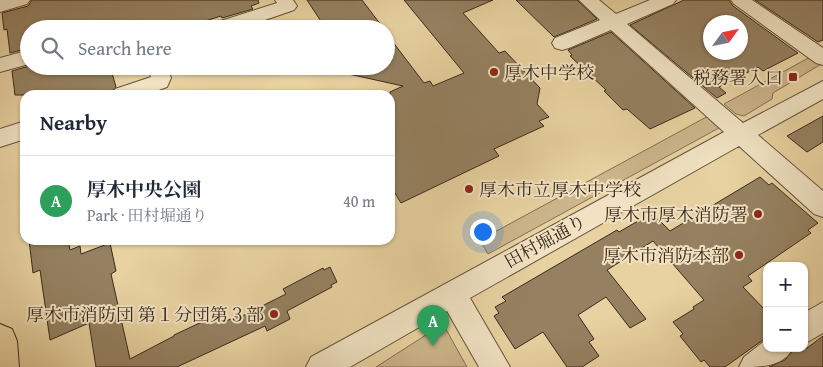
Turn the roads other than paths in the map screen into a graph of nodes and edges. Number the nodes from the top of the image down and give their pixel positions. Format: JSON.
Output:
{"nodes":[{"id":1,"x":21,"y":0,"type":"edge"},
{"id":2,"x":284,"y":0,"type":"edge"},
{"id":3,"x":588,"y":0,"type":"edge"},
{"id":4,"x":667,"y":0,"type":"edge"},
{"id":5,"x":740,"y":0,"type":"edge"},
{"id":6,"x":0,"y":6,"type":"edge"},
{"id":7,"x":245,"y":20,"type":"edge"},
{"id":8,"x":614,"y":23,"type":"junction"},
{"id":9,"x":562,"y":43,"type":"dead end"},
{"id":10,"x":823,"y":58,"type":"edge"},
{"id":11,"x":20,"y":59,"type":"edge"},
{"id":12,"x":0,"y":65,"type":"edge"},
{"id":13,"x":160,"y":75,"type":"edge"},
{"id":14,"x":823,"y":89,"type":"edge"},
{"id":15,"x":137,"y":90,"type":"edge"},
{"id":16,"x":20,"y":132,"type":"edge"},
{"id":17,"x":740,"y":134,"type":"junction"},
{"id":18,"x":0,"y":138,"type":"edge"},
{"id":19,"x":823,"y":206,"type":"edge"},
{"id":20,"x":452,"y":293,"type":"junction"},
{"id":21,"x":823,"y":316,"type":"edge"},
{"id":22,"x":808,"y":327,"type":"edge"},
{"id":23,"x":0,"y":341,"type":"edge"},
{"id":24,"x":774,"y":352,"type":"edge"},
{"id":25,"x":2,"y":367,"type":"edge"},
{"id":26,"x":321,"y":367,"type":"edge"},
{"id":27,"x":495,"y":367,"type":"edge"},
{"id":28,"x":754,"y":367,"type":"edge"}],
"edges":[{"from":1,"to":6,"type":"street"},
{"from":2,"to":7,"type":"street"},
{"from":3,"to":8,"type":"street"},
{"from":4,"to":8,"type":"street"},
{"from":5,"to":10,"type":"street"},
{"from":8,"to":9,"type":"street"},
{"from":8,"to":17,"type":"street"},
{"from":11,"to":12,"type":"street"},
{"from":13,"to":15,"type":"street"},
{"from":14,"to":17,"type":"street","name":"田村堀通り"},
{"from":16,"to":18,"type":"street"},
{"from":17,"to":19,"type":"street"},
{"from":17,"to":20,"type":"street","name":"田村堀通り"},
{"from":20,"to":26,"type":"street","name":"田村堀通り"},
{"from":20,"to":27,"type":"street"},
{"from":21,"to":22,"type":"street"},
{"from":23,"to":25,"type":"main road"},
{"from":24,"to":28,"type":"street"}]}
